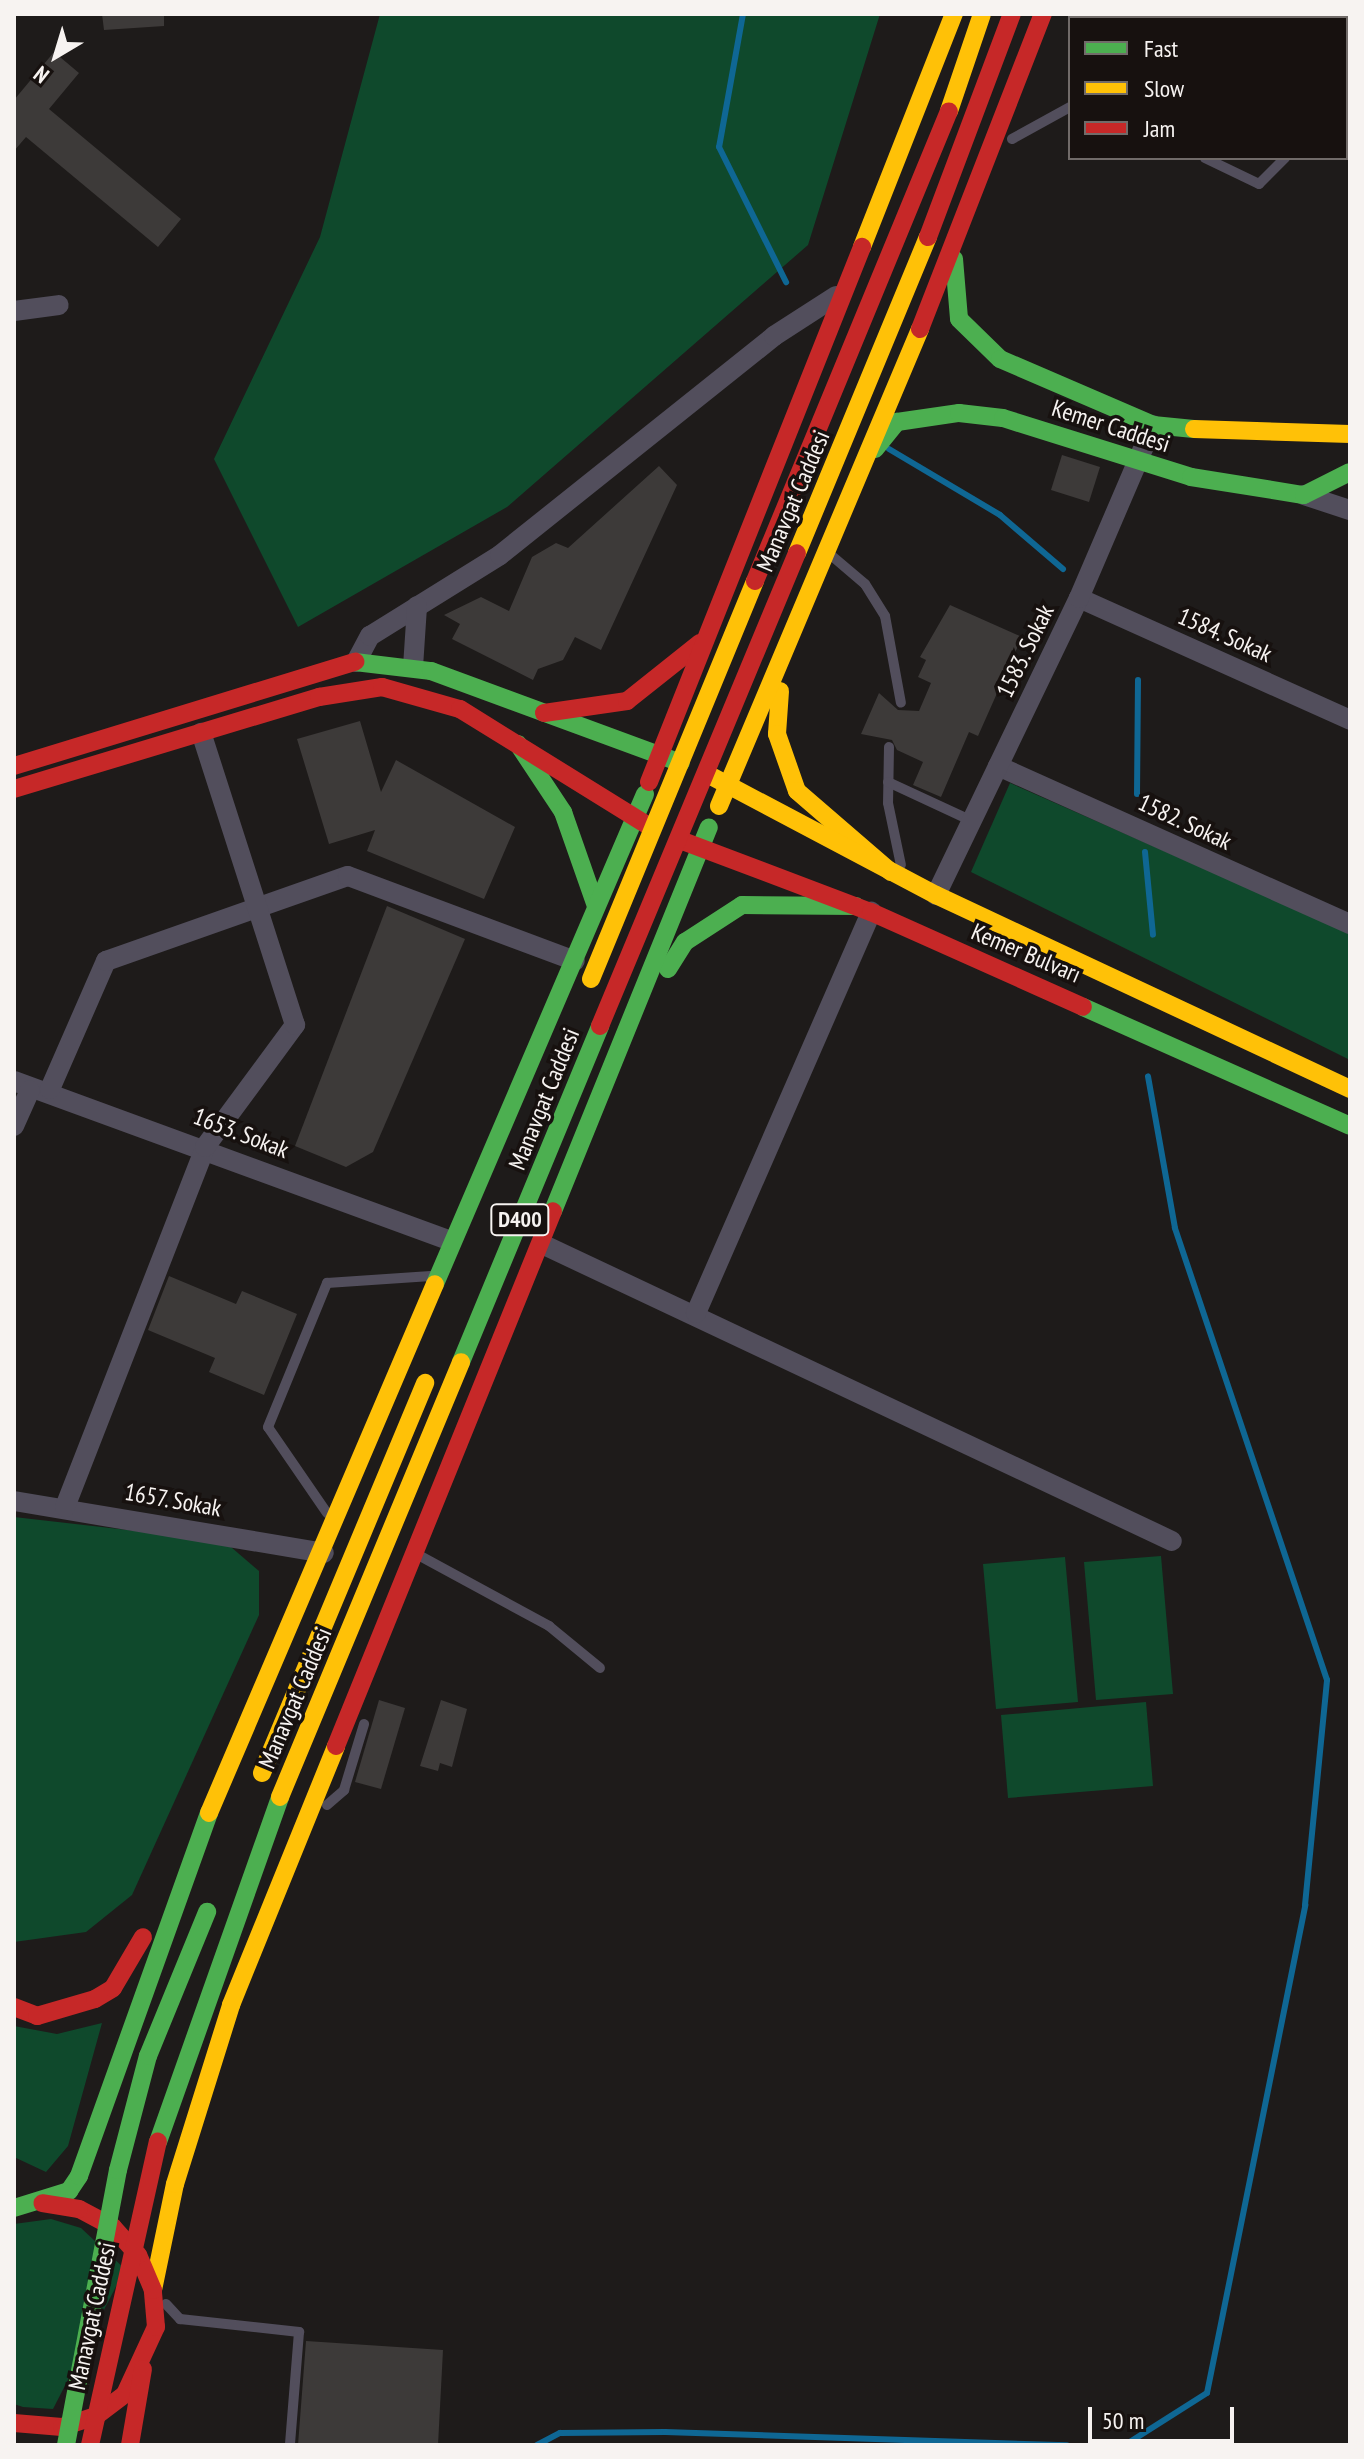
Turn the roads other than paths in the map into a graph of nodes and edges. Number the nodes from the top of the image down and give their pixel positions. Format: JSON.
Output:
{"nodes":[{"id":1,"x":954,"y":14,"type":"edge"},
{"id":2,"x":982,"y":14,"type":"edge"},
{"id":3,"x":1012,"y":14,"type":"edge"},
{"id":4,"x":1043,"y":14,"type":"edge"},
{"id":5,"x":1068,"y":108,"type":"edge"},
{"id":6,"x":996,"y":148,"type":"junction"},
{"id":7,"x":1209,"y":160,"type":"edge"},
{"id":8,"x":1283,"y":160,"type":"edge"},
{"id":9,"x":958,"y":229,"type":"junction"},
{"id":10,"x":845,"y":288,"type":"junction"},
{"id":11,"x":59,"y":305,"type":"dead end"},
{"id":12,"x":14,"y":311,"type":"edge"},
{"id":13,"x":1153,"y":425,"type":"junction"},
{"id":14,"x":1350,"y":434,"type":"edge"},
{"id":15,"x":868,"y":456,"type":"junction"},
{"id":16,"x":1141,"y":461,"type":"junction"},
{"id":17,"x":1350,"y":472,"type":"edge"},
{"id":18,"x":1304,"y":495,"type":"junction"},
{"id":19,"x":1350,"y":510,"type":"edge"},
{"id":20,"x":828,"y":553,"type":"junction"},
{"id":21,"x":1079,"y":598,"type":"junction"},
{"id":22,"x":417,"y":606,"type":"junction"},
{"id":23,"x":708,"y":636,"type":"junction"},
{"id":24,"x":356,"y":662,"type":"junction"},
{"id":25,"x":782,"y":665,"type":"junction"},
{"id":26,"x":413,"y":667,"type":"junction"},
{"id":27,"x":901,"y":703,"type":"dead end"},
{"id":28,"x":544,"y":713,"type":"junction"},
{"id":29,"x":1350,"y":720,"type":"edge"},
{"id":30,"x":201,"y":733,"type":"junction"},
{"id":31,"x":518,"y":744,"type":"junction"},
{"id":32,"x":889,"y":747,"type":"dead end"},
{"id":33,"x":659,"y":757,"type":"junction"},
{"id":34,"x":14,"y":766,"type":"edge"},
{"id":35,"x":998,"y":766,"type":"junction"},
{"id":36,"x":700,"y":770,"type":"junction"},
{"id":37,"x":888,"y":782,"type":"junction"},
{"id":38,"x":728,"y":785,"type":"junction"},
{"id":39,"x":647,"y":788,"type":"junction"},
{"id":40,"x":14,"y":789,"type":"edge"},
{"id":41,"x":719,"y":806,"type":"junction"},
{"id":42,"x":634,"y":817,"type":"junction"},
{"id":43,"x":972,"y":821,"type":"junction"},
{"id":44,"x":709,"y":827,"type":"junction"},
{"id":45,"x":656,"y":830,"type":"junction"},
{"id":46,"x":678,"y":840,"type":"junction"},
{"id":47,"x":702,"y":849,"type":"junction"},
{"id":48,"x":897,"y":876,"type":"junction"},
{"id":49,"x":936,"y":895,"type":"junction"},
{"id":50,"x":596,"y":906,"type":"junction"},
{"id":51,"x":259,"y":908,"type":"junction"},
{"id":52,"x":864,"y":909,"type":"junction"},
{"id":53,"x":1350,"y":924,"type":"edge"},
{"id":54,"x":575,"y":961,"type":"junction"},
{"id":55,"x":583,"y":1000,"type":"dead end"},
{"id":56,"x":635,"y":1022,"type":"junction"},
{"id":57,"x":31,"y":1087,"type":"edge"},
{"id":58,"x":1350,"y":1089,"type":"edge"},
{"id":59,"x":14,"y":1126,"type":"edge"},
{"id":60,"x":1350,"y":1126,"type":"edge"},
{"id":61,"x":205,"y":1147,"type":"junction"},
{"id":62,"x":448,"y":1240,"type":"junction"},
{"id":63,"x":544,"y":1245,"type":"junction"},
{"id":64,"x":433,"y":1276,"type":"junction"},
{"id":65,"x":696,"y":1313,"type":"junction"},
{"id":66,"x":431,"y":1369,"type":"dead end"},
{"id":67,"x":14,"y":1501,"type":"edge"},
{"id":68,"x":65,"y":1507,"type":"junction"},
{"id":69,"x":333,"y":1523,"type":"junction"},
{"id":70,"x":1172,"y":1541,"type":"dead end"},
{"id":71,"x":324,"y":1553,"type":"junction"},
{"id":72,"x":414,"y":1553,"type":"junction"},
{"id":73,"x":370,"y":1657,"type":"junction"},
{"id":74,"x":600,"y":1668,"type":"dead end"},
{"id":75,"x":375,"y":1691,"type":"dead end"},
{"id":76,"x":370,"y":1705,"type":"dead end"},
{"id":77,"x":255,"y":1792,"type":"dead end"},
{"id":78,"x":208,"y":1815,"type":"junction"},
{"id":79,"x":304,"y":1824,"type":"junction"},
{"id":80,"x":216,"y":1889,"type":"dead end"},
{"id":81,"x":14,"y":2007,"type":"edge"},
{"id":82,"x":14,"y":2184,"type":"edge"},
{"id":83,"x":42,"y":2203,"type":"junction"},
{"id":84,"x":14,"y":2208,"type":"edge"},
{"id":85,"x":153,"y":2290,"type":"junction"},
{"id":86,"x":144,"y":2365,"type":"junction"},
{"id":87,"x":14,"y":2423,"type":"edge"},
{"id":88,"x":66,"y":2445,"type":"edge"},
{"id":89,"x":90,"y":2445,"type":"edge"},
{"id":90,"x":130,"y":2445,"type":"edge"},
{"id":91,"x":290,"y":2445,"type":"edge"}],
"edges":[{"from":1,"to":10,"type":"main road"},
{"from":2,"to":55,"type":"main road","name":"Manavgat Caddesi","bridge":true},
{"from":3,"to":89,"type":"main road","name":"Manavgat Caddesi","number":"D400","bridge":true},
{"from":4,"to":6,"type":"main road"},
{"from":5,"to":6,"type":"lane"},
{"from":6,"to":9,"type":"main road"},
{"from":7,"to":8,"type":"lane"},
{"from":9,"to":13,"type":"main road","name":"Kemer Caddesi"},
{"from":9,"to":15,"type":"main road"},
{"from":10,"to":22,"type":"street"},
{"from":10,"to":23,"type":"main road"},
{"from":11,"to":12,"type":"street"},
{"from":13,"to":14,"type":"main road","name":"Kemer Caddesi"},
{"from":13,"to":16,"type":"street","name":"1583. Sokak"},
{"from":15,"to":16,"type":"main road","name":"Kemer Caddesi"},
{"from":15,"to":20,"type":"main road"},
{"from":16,"to":18,"type":"main road","name":"Kemer Caddesi"},
{"from":16,"to":21,"type":"street","name":"1583. Sokak"},
{"from":17,"to":18,"type":"main road"},
{"from":18,"to":19,"type":"street"},
{"from":20,"to":25,"type":"main road"},
{"from":20,"to":27,"type":"lane"},
{"from":21,"to":29,"type":"street","name":"1584. Sokak"},
{"from":21,"to":35,"type":"street","name":"1583. Sokak"},
{"from":22,"to":24,"type":"street"},
{"from":22,"to":26,"type":"street"},
{"from":23,"to":28,"type":"main road"},
{"from":23,"to":33,"type":"main road"},
{"from":24,"to":26,"type":"main road","name":"Kemer Bulvarı"},
{"from":24,"to":34,"type":"main road"},
{"from":25,"to":38,"type":"main road"},
{"from":25,"to":48,"type":"main road"},
{"from":26,"to":28,"type":"main road","name":"Kemer Bulvarı"},
{"from":28,"to":33,"type":"main road","name":"Kemer Bulvarı"},
{"from":30,"to":31,"type":"main road"},
{"from":30,"to":40,"type":"main road"},
{"from":30,"to":51,"type":"street"},
{"from":31,"to":42,"type":"main road"},
{"from":31,"to":50,"type":"main road"},
{"from":32,"to":37,"type":"lane"},
{"from":33,"to":36,"type":"main road","name":"Kemer Bulvarı"},
{"from":33,"to":39,"type":"main road"},
{"from":35,"to":43,"type":"street","name":"1583. Sokak"},
{"from":35,"to":53,"type":"street","name":"1582. Sokak"},
{"from":36,"to":38,"type":"main road","name":"Kemer Bulvarı"},
{"from":36,"to":39,"type":"main road"},
{"from":36,"to":41,"type":"main road"},
{"from":37,"to":43,"type":"lane"},
{"from":37,"to":48,"type":"lane"},
{"from":38,"to":41,"type":"main road"},
{"from":38,"to":48,"type":"main road","name":"Kemer Bulvarı"},
{"from":39,"to":42,"type":"main road"},
{"from":39,"to":45,"type":"main road"},
{"from":41,"to":44,"type":"main road"},
{"from":42,"to":45,"type":"main road"},
{"from":42,"to":50,"type":"main road"},
{"from":43,"to":49,"type":"street","name":"1583. Sokak"},
{"from":44,"to":46,"type":"main road"},
{"from":44,"to":47,"type":"main road"},
{"from":45,"to":46,"type":"main road"},
{"from":46,"to":47,"type":"main road","name":"Kemer Bulvarı"},
{"from":47,"to":52,"type":"main road","name":"Kemer Bulvarı"},
{"from":47,"to":56,"type":"main road"},
{"from":48,"to":49,"type":"main road","name":"Kemer Bulvarı"},
{"from":49,"to":58,"type":"main road","name":"Kemer Bulvarı"},
{"from":50,"to":54,"type":"main road"},
{"from":51,"to":54,"type":"street"},
{"from":51,"to":57,"type":"street"},
{"from":51,"to":61,"type":"street"},
{"from":52,"to":56,"type":"main road"},
{"from":52,"to":60,"type":"main road","name":"Kemer Bulvarı"},
{"from":52,"to":65,"type":"street"},
{"from":54,"to":62,"type":"main road"},
{"from":56,"to":63,"type":"main road"},
{"from":57,"to":59,"type":"street"},
{"from":57,"to":61,"type":"street","name":"1653. Sokak"},
{"from":61,"to":62,"type":"street","name":"1653. Sokak"},
{"from":61,"to":68,"type":"street"},
{"from":62,"to":64,"type":"main road"},
{"from":63,"to":65,"type":"street"},
{"from":63,"to":72,"type":"main road"},
{"from":64,"to":69,"type":"main road"},
{"from":64,"to":69,"type":"lane"},
{"from":65,"to":70,"type":"street"},
{"from":66,"to":77,"type":"main road","name":"Manavgat Caddesi","bridge":true},
{"from":67,"to":68,"type":"street","name":"1657. Sokak"},
{"from":68,"to":71,"type":"street","name":"1657. Sokak"},
{"from":69,"to":71,"type":"main road"},
{"from":71,"to":78,"type":"main road"},
{"from":72,"to":73,"type":"main road"},
{"from":72,"to":74,"type":"lane"},
{"from":73,"to":75,"type":"lane"},
{"from":73,"to":79,"type":"main road"},
{"from":76,"to":79,"type":"lane"},
{"from":78,"to":81,"type":"main road"},
{"from":78,"to":83,"type":"main road"},
{"from":79,"to":85,"type":"main road"},
{"from":80,"to":88,"type":"main road","name":"Manavgat Caddesi","bridge":true},
{"from":82,"to":83,"type":"main road"},
{"from":83,"to":84,"type":"main road"},
{"from":83,"to":85,"type":"main road"},
{"from":85,"to":86,"type":"main road"},
{"from":85,"to":91,"type":"lane"},
{"from":86,"to":87,"type":"main road"},
{"from":86,"to":90,"type":"main road"}]}
